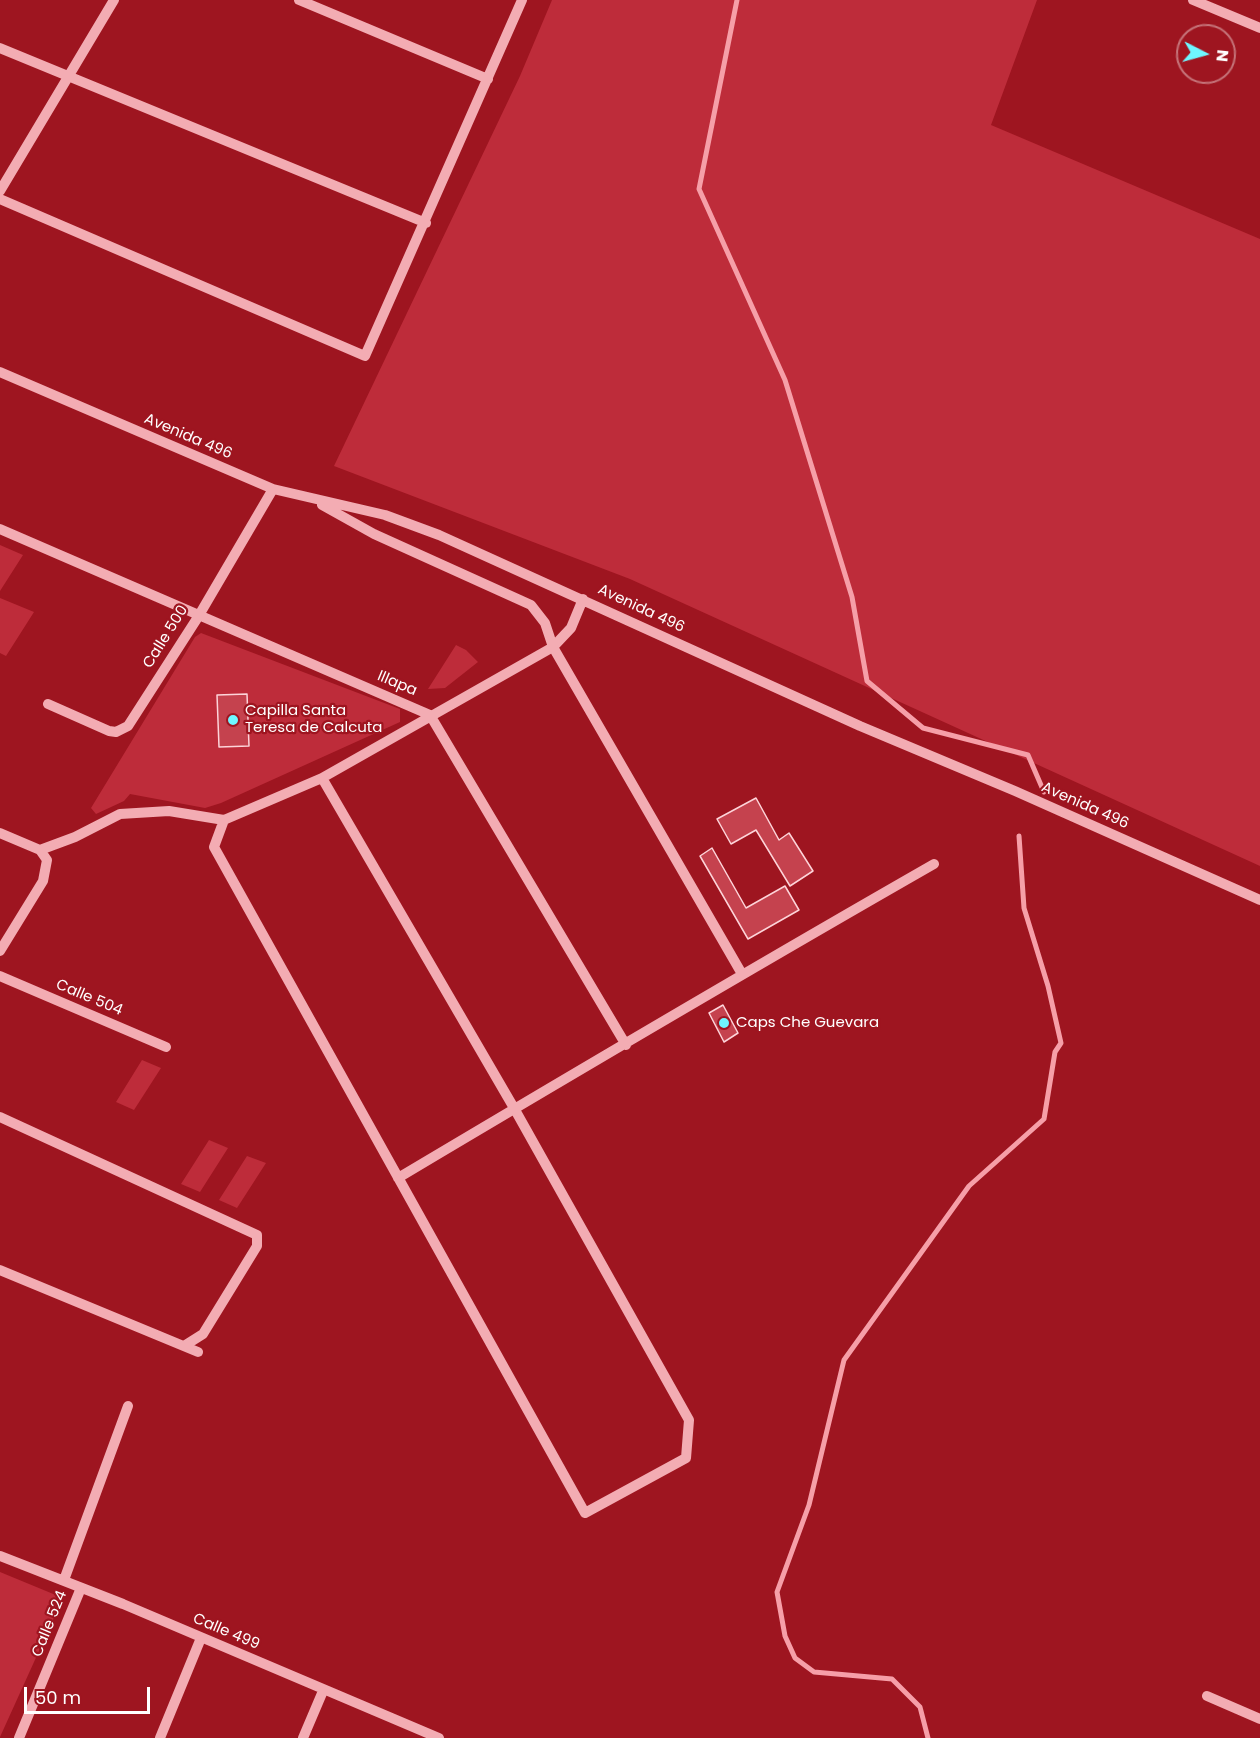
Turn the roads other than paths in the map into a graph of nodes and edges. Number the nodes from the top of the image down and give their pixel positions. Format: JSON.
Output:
{"nodes":[{"id":1,"x":114,"y":0,"type":"edge"},
{"id":2,"x":299,"y":0,"type":"edge"},
{"id":3,"x":522,"y":0,"type":"edge"},
{"id":4,"x":1193,"y":0,"type":"edge"},
{"id":5,"x":1260,"y":28,"type":"edge"},
{"id":6,"x":0,"y":48,"type":"edge"},
{"id":7,"x":68,"y":76,"type":"junction"},
{"id":8,"x":488,"y":79,"type":"junction"},
{"id":9,"x":0,"y":191,"type":"edge"},
{"id":10,"x":0,"y":199,"type":"edge"},
{"id":11,"x":426,"y":223,"type":"junction"},
{"id":12,"x":0,"y":372,"type":"edge"},
{"id":13,"x":273,"y":489,"type":"junction"},
{"id":14,"x":310,"y":498,"type":"junction"},
{"id":15,"x":0,"y":529,"type":"edge"},
{"id":16,"x":583,"y":599,"type":"junction"},
{"id":17,"x":198,"y":616,"type":"junction"},
{"id":18,"x":553,"y":647,"type":"junction"},
{"id":19,"x":48,"y":704,"type":"dead end"},
{"id":20,"x":430,"y":715,"type":"junction"},
{"id":21,"x":322,"y":778,"type":"junction"},
{"id":22,"x":224,"y":820,"type":"junction"},
{"id":23,"x":0,"y":833,"type":"edge"},
{"id":24,"x":40,"y":850,"type":"junction"},
{"id":25,"x":934,"y":864,"type":"dead end"},
{"id":26,"x":1260,"y":900,"type":"edge"},
{"id":27,"x":0,"y":951,"type":"edge"},
{"id":28,"x":741,"y":974,"type":"junction"},
{"id":29,"x":0,"y":976,"type":"edge"},
{"id":30,"x":626,"y":1045,"type":"junction"},
{"id":31,"x":166,"y":1047,"type":"dead end"},
{"id":32,"x":514,"y":1108,"type":"junction"},
{"id":33,"x":0,"y":1117,"type":"edge"},
{"id":34,"x":398,"y":1178,"type":"junction"},
{"id":35,"x":0,"y":1270,"type":"edge"},
{"id":36,"x":184,"y":1346,"type":"junction"},
{"id":37,"x":198,"y":1352,"type":"dead end"},
{"id":38,"x":128,"y":1406,"type":"dead end"},
{"id":39,"x":0,"y":1556,"type":"edge"},
{"id":40,"x":64,"y":1580,"type":"junction"},
{"id":41,"x":81,"y":1588,"type":"junction"},
{"id":42,"x":201,"y":1638,"type":"junction"},
{"id":43,"x":323,"y":1690,"type":"junction"},
{"id":44,"x":1207,"y":1696,"type":"dead end"},
{"id":45,"x":1260,"y":1719,"type":"edge"},
{"id":46,"x":19,"y":1738,"type":"edge"},
{"id":47,"x":160,"y":1738,"type":"edge"},
{"id":48,"x":303,"y":1738,"type":"edge"},
{"id":49,"x":439,"y":1738,"type":"edge"}],
"edges":[{"from":1,"to":7,"type":"street"},
{"from":2,"to":8,"type":"street"},
{"from":3,"to":8,"type":"street"},
{"from":4,"to":5,"type":"street"},
{"from":6,"to":7,"type":"street"},
{"from":7,"to":9,"type":"street"},
{"from":7,"to":11,"type":"street"},
{"from":8,"to":11,"type":"street"},
{"from":10,"to":11,"type":"street"},
{"from":12,"to":13,"type":"street","name":"Avenida 496"},
{"from":13,"to":14,"type":"street","name":"Avenida 496"},
{"from":13,"to":17,"type":"street","name":"Calle 500"},
{"from":14,"to":16,"type":"street","name":"Avenida 496"},
{"from":14,"to":18,"type":"street"},
{"from":15,"to":17,"type":"street","name":"Illapa"},
{"from":16,"to":18,"type":"street"},
{"from":16,"to":26,"type":"street","name":"Avenida 496"},
{"from":17,"to":19,"type":"street","name":"Calle 500"},
{"from":17,"to":20,"type":"street","name":"Illapa"},
{"from":18,"to":20,"type":"street"},
{"from":18,"to":28,"type":"street"},
{"from":20,"to":21,"type":"street"},
{"from":20,"to":30,"type":"street","name":"Illapa"},
{"from":21,"to":22,"type":"street"},
{"from":21,"to":32,"type":"street"},
{"from":22,"to":24,"type":"street"},
{"from":22,"to":34,"type":"street"},
{"from":23,"to":24,"type":"street"},
{"from":24,"to":27,"type":"street"},
{"from":25,"to":28,"type":"street"},
{"from":28,"to":30,"type":"street"},
{"from":29,"to":31,"type":"street","name":"Calle 504"},
{"from":30,"to":32,"type":"street"},
{"from":32,"to":34,"type":"street"},
{"from":32,"to":34,"type":"street"},
{"from":33,"to":36,"type":"street"},
{"from":35,"to":36,"type":"street"},
{"from":36,"to":37,"type":"street"},
{"from":38,"to":40,"type":"street"},
{"from":39,"to":40,"type":"street","name":"Calle 499"},
{"from":40,"to":41,"type":"street","name":"Calle 499"},
{"from":41,"to":42,"type":"street","name":"Calle 499"},
{"from":41,"to":46,"type":"street","name":"Calle 524"},
{"from":42,"to":43,"type":"street","name":"Calle 499"},
{"from":42,"to":47,"type":"street"},
{"from":43,"to":48,"type":"street"},
{"from":43,"to":49,"type":"street","name":"Calle 499"},
{"from":44,"to":45,"type":"street"}]}
